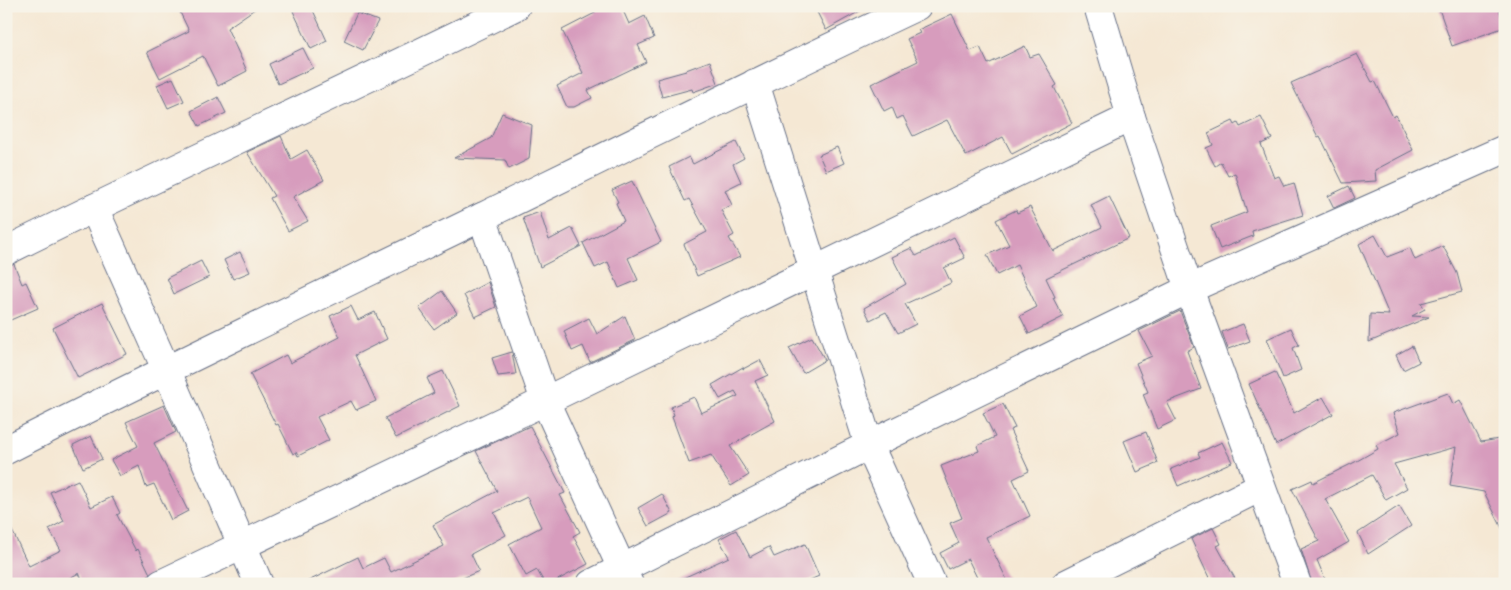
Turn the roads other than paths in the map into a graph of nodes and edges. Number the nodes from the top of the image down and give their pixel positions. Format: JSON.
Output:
{"nodes":[{"id":1,"x":516,"y":6,"type":"edge"},
{"id":2,"x":917,"y":6,"type":"edge"},
{"id":3,"x":1098,"y":6,"type":"edge"},
{"id":4,"x":755,"y":83,"type":"junction"},
{"id":5,"x":1131,"y":117,"type":"junction"},
{"id":6,"x":1505,"y":149,"type":"edge"},
{"id":7,"x":94,"y":208,"type":"junction"},
{"id":8,"x":482,"y":217,"type":"junction"},
{"id":9,"x":6,"y":251,"type":"edge"},
{"id":10,"x":814,"y":270,"type":"junction"},
{"id":11,"x":1189,"y":289,"type":"junction"},
{"id":12,"x":166,"y":369,"type":"junction"},
{"id":13,"x":545,"y":401,"type":"junction"},
{"id":14,"x":869,"y":445,"type":"junction"},
{"id":15,"x":6,"y":450,"type":"edge"},
{"id":16,"x":1261,"y":487,"type":"junction"},
{"id":17,"x":241,"y":544,"type":"junction"},
{"id":18,"x":626,"y":576,"type":"edge"},
{"id":19,"x":161,"y":584,"type":"edge"},
{"id":20,"x":259,"y":584,"type":"edge"},
{"id":21,"x":591,"y":584,"type":"edge"},
{"id":22,"x":932,"y":584,"type":"edge"},
{"id":23,"x":1066,"y":584,"type":"edge"},
{"id":24,"x":1297,"y":584,"type":"edge"}],
"edges":[{"from":1,"to":7,"type":"street"},
{"from":2,"to":4,"type":"street"},
{"from":3,"to":5,"type":"street"},
{"from":4,"to":8,"type":"street"},
{"from":4,"to":10,"type":"street"},
{"from":5,"to":10,"type":"street"},
{"from":5,"to":11,"type":"street"},
{"from":6,"to":11,"type":"street"},
{"from":7,"to":9,"type":"street"},
{"from":7,"to":12,"type":"street"},
{"from":8,"to":12,"type":"street"},
{"from":8,"to":13,"type":"street"},
{"from":10,"to":13,"type":"street"},
{"from":10,"to":14,"type":"street"},
{"from":11,"to":14,"type":"street"},
{"from":11,"to":16,"type":"street"},
{"from":12,"to":15,"type":"street"},
{"from":12,"to":17,"type":"street"},
{"from":13,"to":17,"type":"street"},
{"from":13,"to":18,"type":"street"},
{"from":14,"to":18,"type":"street"},
{"from":14,"to":22,"type":"street"},
{"from":16,"to":23,"type":"street"},
{"from":16,"to":24,"type":"street"},
{"from":17,"to":19,"type":"street"},
{"from":17,"to":20,"type":"street"},
{"from":18,"to":21,"type":"street"}]}
